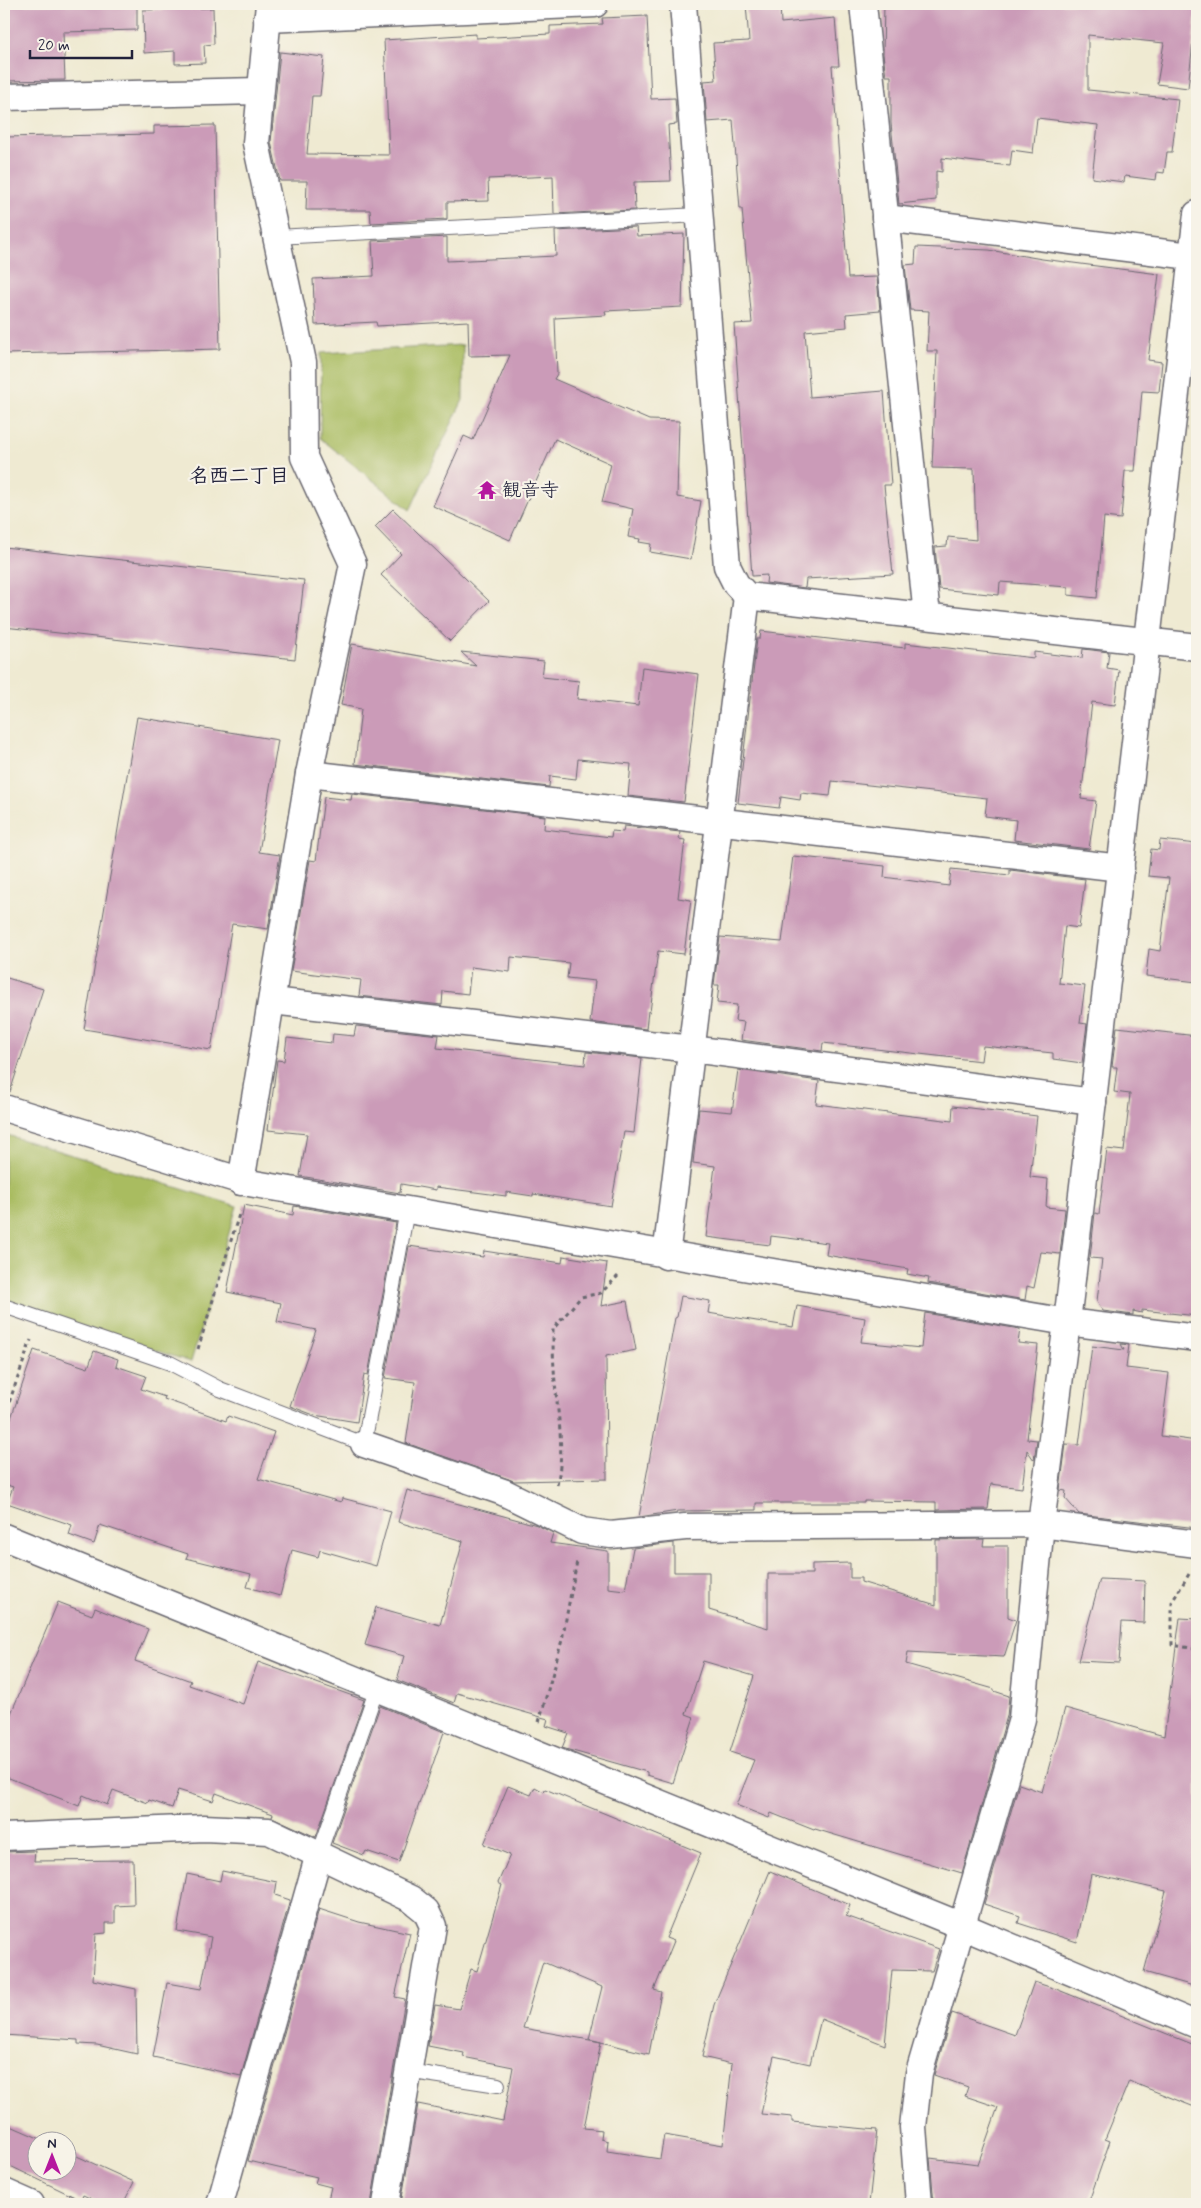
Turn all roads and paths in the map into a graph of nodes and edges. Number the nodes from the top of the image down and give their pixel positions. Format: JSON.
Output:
{"nodes":[{"id":1,"x":595,"y":4,"type":"edge"},
{"id":2,"x":683,"y":4,"type":"edge"},
{"id":3,"x":863,"y":4,"type":"edge"},
{"id":4,"x":268,"y":11,"type":"edge"},
{"id":5,"x":259,"y":91,"type":"junction"},
{"id":6,"x":4,"y":97,"type":"edge"},
{"id":7,"x":1197,"y":214,"type":"edge"},
{"id":8,"x":700,"y":215,"type":"junction"},
{"id":9,"x":885,"y":218,"type":"junction"},
{"id":10,"x":276,"y":237,"type":"junction"},
{"id":11,"x":1194,"y":257,"type":"edge"},
{"id":12,"x":747,"y":596,"type":"junction"},
{"id":13,"x":926,"y":616,"type":"junction"},
{"id":14,"x":1148,"y":641,"type":"junction"},
{"id":15,"x":1197,"y":647,"type":"edge"},
{"id":16,"x":309,"y":774,"type":"junction"},
{"id":17,"x":720,"y":822,"type":"junction"},
{"id":18,"x":1121,"y":868,"type":"junction"},
{"id":19,"x":272,"y":1001,"type":"junction"},
{"id":20,"x":692,"y":1048,"type":"junction"},
{"id":21,"x":1093,"y":1102,"type":"junction"},
{"id":22,"x":4,"y":1108,"type":"edge"},
{"id":23,"x":245,"y":1182,"type":"junction"},
{"id":24,"x":407,"y":1210,"type":"junction"},
{"id":25,"x":637,"y":1250,"type":"junction"},
{"id":26,"x":666,"y":1256,"type":"junction"},
{"id":27,"x":4,"y":1306,"type":"edge"},
{"id":28,"x":38,"y":1318,"type":"junction"},
{"id":29,"x":1067,"y":1322,"type":"junction"},
{"id":30,"x":1197,"y":1338,"type":"edge"},
{"id":31,"x":191,"y":1374,"type":"junction"},
{"id":32,"x":4,"y":1417,"type":"edge"},
{"id":33,"x":364,"y":1444,"type":"junction"},
{"id":34,"x":551,"y":1515,"type":"junction"},
{"id":35,"x":1040,"y":1524,"type":"junction"},
{"id":36,"x":582,"y":1530,"type":"junction"},
{"id":37,"x":4,"y":1538,"type":"edge"},
{"id":38,"x":1197,"y":1544,"type":"edge"},
{"id":39,"x":1192,"y":1569,"type":"dead end"},
{"id":40,"x":1197,"y":1649,"type":"edge"},
{"id":41,"x":377,"y":1688,"type":"junction"},
{"id":42,"x":529,"y":1750,"type":"junction"},
{"id":43,"x":4,"y":1837,"type":"edge"},
{"id":44,"x":319,"y":1854,"type":"junction"},
{"id":45,"x":962,"y":1926,"type":"junction"},
{"id":46,"x":1197,"y":2025,"type":"edge"},
{"id":47,"x":408,"y":2071,"type":"junction"},
{"id":48,"x":498,"y":2085,"type":"dead end"},
{"id":49,"x":4,"y":2192,"type":"edge"},
{"id":50,"x":31,"y":2204,"type":"edge"},
{"id":51,"x":220,"y":2204,"type":"edge"},
{"id":52,"x":386,"y":2204,"type":"edge"},
{"id":53,"x":919,"y":2204,"type":"edge"}],
"edges":[{"from":1,"to":4,"type":"street"},
{"from":2,"to":8,"type":"street"},
{"from":3,"to":9,"type":"street"},
{"from":4,"to":5,"type":"street"},
{"from":5,"to":6,"type":"street"},
{"from":5,"to":10,"type":"street"},
{"from":7,"to":11,"type":"street"},
{"from":8,"to":10,"type":"lane"},
{"from":8,"to":12,"type":"street"},
{"from":9,"to":11,"type":"street"},
{"from":9,"to":13,"type":"street"},
{"from":10,"to":16,"type":"street"},
{"from":11,"to":14,"type":"street"},
{"from":12,"to":13,"type":"street"},
{"from":12,"to":17,"type":"street"},
{"from":13,"to":14,"type":"street"},
{"from":14,"to":15,"type":"street"},
{"from":14,"to":18,"type":"street"},
{"from":16,"to":17,"type":"street"},
{"from":16,"to":19,"type":"street"},
{"from":17,"to":18,"type":"street"},
{"from":17,"to":20,"type":"street"},
{"from":18,"to":21,"type":"street"},
{"from":19,"to":20,"type":"street"},
{"from":19,"to":23,"type":"street"},
{"from":20,"to":21,"type":"street"},
{"from":20,"to":26,"type":"street"},
{"from":21,"to":29,"type":"street"},
{"from":22,"to":23,"type":"street"},
{"from":23,"to":24,"type":"street"},
{"from":23,"to":31,"type":"path"},
{"from":24,"to":25,"type":"street"},
{"from":24,"to":33,"type":"lane"},
{"from":25,"to":26,"type":"street"},
{"from":25,"to":34,"type":"path"},
{"from":26,"to":29,"type":"street"},
{"from":27,"to":28,"type":"lane"},
{"from":28,"to":31,"type":"lane"},
{"from":28,"to":32,"type":"path"},
{"from":29,"to":30,"type":"street"},
{"from":29,"to":35,"type":"street"},
{"from":31,"to":33,"type":"lane"},
{"from":33,"to":34,"type":"street"},
{"from":34,"to":36,"type":"street"},
{"from":35,"to":36,"type":"street"},
{"from":35,"to":38,"type":"street"},
{"from":35,"to":45,"type":"street"},
{"from":36,"to":42,"type":"path"},
{"from":37,"to":41,"type":"street"},
{"from":39,"to":40,"type":"path"},
{"from":41,"to":42,"type":"street"},
{"from":41,"to":44,"type":"lane"},
{"from":42,"to":45,"type":"street"},
{"from":43,"to":44,"type":"street"},
{"from":44,"to":47,"type":"street"},
{"from":44,"to":51,"type":"street"},
{"from":45,"to":46,"type":"street"},
{"from":45,"to":53,"type":"street"},
{"from":47,"to":48,"type":"lane"},
{"from":47,"to":52,"type":"street"},
{"from":49,"to":50,"type":"street"}]}
